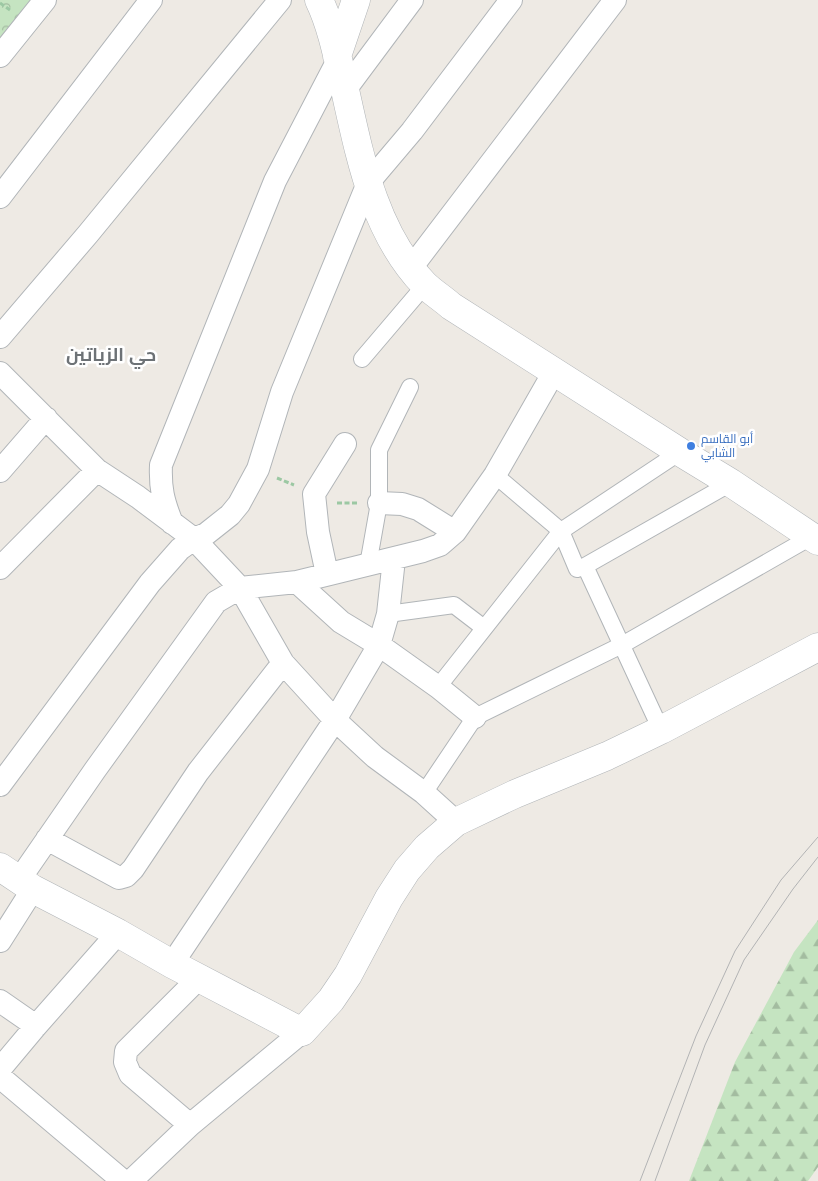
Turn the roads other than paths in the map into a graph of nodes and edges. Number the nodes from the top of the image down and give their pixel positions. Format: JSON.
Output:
{"nodes":[{"id":1,"x":45,"y":0,"type":"edge"},
{"id":2,"x":151,"y":0,"type":"edge"},
{"id":3,"x":280,"y":0,"type":"edge"},
{"id":4,"x":320,"y":0,"type":"edge"},
{"id":5,"x":356,"y":0,"type":"edge"},
{"id":6,"x":412,"y":0,"type":"edge"},
{"id":7,"x":511,"y":0,"type":"edge"},
{"id":8,"x":615,"y":0,"type":"edge"},
{"id":9,"x":0,"y":56,"type":"edge"},
{"id":10,"x":338,"y":58,"type":"junction"},
{"id":11,"x":345,"y":90,"type":"junction"},
{"id":12,"x":368,"y":183,"type":"junction"},
{"id":13,"x":0,"y":197,"type":"edge"},
{"id":14,"x":418,"y":276,"type":"junction"},
{"id":15,"x":0,"y":337,"type":"edge"},
{"id":16,"x":362,"y":359,"type":"dead end"},
{"id":17,"x":554,"y":372,"type":"junction"},
{"id":18,"x":0,"y":373,"type":"edge"},
{"id":19,"x":410,"y":387,"type":"dead end"},
{"id":20,"x":46,"y":418,"type":"junction"},
{"id":21,"x":345,"y":444,"type":"dead end"},
{"id":22,"x":680,"y":452,"type":"junction"},
{"id":23,"x":97,"y":470,"type":"junction"},
{"id":24,"x":0,"y":471,"type":"edge"},
{"id":25,"x":495,"y":475,"type":"junction"},
{"id":26,"x":731,"y":483,"type":"junction"},
{"id":27,"x":379,"y":503,"type":"junction"},
{"id":28,"x":172,"y":523,"type":"junction"},
{"id":29,"x":561,"y":530,"type":"junction"},
{"id":30,"x":455,"y":532,"type":"junction"},
{"id":31,"x":194,"y":539,"type":"junction"},
{"id":32,"x":815,"y":539,"type":"edge"},
{"id":33,"x":394,"y":559,"type":"junction"},
{"id":34,"x":368,"y":565,"type":"junction"},
{"id":35,"x":585,"y":566,"type":"junction"},
{"id":36,"x":0,"y":568,"type":"edge"},
{"id":37,"x":327,"y":574,"type":"junction"},
{"id":38,"x":297,"y":582,"type":"junction"},
{"id":39,"x":240,"y":588,"type":"junction"},
{"id":40,"x":388,"y":614,"type":"junction"},
{"id":41,"x":484,"y":628,"type":"junction"},
{"id":42,"x":378,"y":645,"type":"junction"},
{"id":43,"x":622,"y":645,"type":"junction"},
{"id":44,"x":818,"y":647,"type":"edge"},
{"id":45,"x":283,"y":663,"type":"junction"},
{"id":46,"x":438,"y":687,"type":"junction"},
{"id":47,"x":475,"y":717,"type":"junction"},
{"id":48,"x":335,"y":720,"type":"junction"},
{"id":49,"x":661,"y":730,"type":"junction"},
{"id":50,"x":0,"y":785,"type":"edge"},
{"id":51,"x":424,"y":792,"type":"junction"},
{"id":52,"x":456,"y":822,"type":"junction"},
{"id":53,"x":47,"y":839,"type":"junction"},
{"id":54,"x":17,"y":879,"type":"edge"},
{"id":55,"x":118,"y":933,"type":"junction"},
{"id":56,"x":0,"y":941,"type":"edge"},
{"id":57,"x":172,"y":964,"type":"junction"},
{"id":58,"x":200,"y":978,"type":"junction"},
{"id":59,"x":0,"y":1001,"type":"edge"},
{"id":60,"x":36,"y":1026,"type":"junction"},
{"id":61,"x":302,"y":1032,"type":"junction"},
{"id":62,"x":0,"y":1069,"type":"edge"},
{"id":63,"x":0,"y":1077,"type":"edge"},
{"id":64,"x":190,"y":1125,"type":"junction"},
{"id":65,"x":122,"y":1181,"type":"edge"},
{"id":66,"x":131,"y":1181,"type":"edge"}],
"edges":[{"from":1,"to":9,"type":"street"},
{"from":2,"to":13,"type":"street"},
{"from":3,"to":15,"type":"street"},
{"from":4,"to":10,"type":"street"},
{"from":5,"to":10,"type":"street"},
{"from":6,"to":11,"type":"street"},
{"from":7,"to":12,"type":"street"},
{"from":8,"to":14,"type":"street"},
{"from":10,"to":11,"type":"street"},
{"from":10,"to":28,"type":"street"},
{"from":11,"to":12,"type":"street"},
{"from":12,"to":14,"type":"street"},
{"from":12,"to":31,"type":"street"},
{"from":14,"to":16,"type":"street"},
{"from":14,"to":17,"type":"street"},
{"from":17,"to":22,"type":"street"},
{"from":17,"to":25,"type":"street"},
{"from":18,"to":20,"type":"street"},
{"from":19,"to":27,"type":"street"},
{"from":20,"to":23,"type":"street"},
{"from":20,"to":24,"type":"street"},
{"from":21,"to":37,"type":"street"},
{"from":22,"to":26,"type":"street"},
{"from":22,"to":29,"type":"street"},
{"from":23,"to":28,"type":"street"},
{"from":23,"to":36,"type":"street"},
{"from":25,"to":29,"type":"street"},
{"from":25,"to":30,"type":"street"},
{"from":26,"to":32,"type":"street"},
{"from":26,"to":35,"type":"street"},
{"from":27,"to":30,"type":"street"},
{"from":27,"to":34,"type":"street"},
{"from":28,"to":31,"type":"street"},
{"from":29,"to":35,"type":"street"},
{"from":29,"to":41,"type":"street"},
{"from":30,"to":33,"type":"street"},
{"from":31,"to":39,"type":"street"},
{"from":31,"to":50,"type":"street"},
{"from":32,"to":43,"type":"street"},
{"from":33,"to":34,"type":"street"},
{"from":33,"to":40,"type":"street"},
{"from":34,"to":37,"type":"street"},
{"from":35,"to":43,"type":"street"},
{"from":37,"to":38,"type":"street"},
{"from":38,"to":39,"type":"street"},
{"from":38,"to":42,"type":"street"},
{"from":39,"to":45,"type":"street"},
{"from":39,"to":53,"type":"street"},
{"from":40,"to":41,"type":"street"},
{"from":40,"to":42,"type":"street"},
{"from":41,"to":46,"type":"street"},
{"from":42,"to":46,"type":"street"},
{"from":42,"to":48,"type":"street"},
{"from":43,"to":47,"type":"street"},
{"from":43,"to":49,"type":"street"},
{"from":44,"to":49,"type":"street"},
{"from":45,"to":48,"type":"street"},
{"from":45,"to":53,"type":"street"},
{"from":46,"to":47,"type":"street"},
{"from":47,"to":51,"type":"street"},
{"from":48,"to":51,"type":"street"},
{"from":48,"to":57,"type":"street"},
{"from":49,"to":52,"type":"street"},
{"from":51,"to":52,"type":"street"},
{"from":52,"to":61,"type":"street"},
{"from":53,"to":54,"type":"street"},
{"from":54,"to":55,"type":"street"},
{"from":54,"to":56,"type":"street"},
{"from":55,"to":57,"type":"street"},
{"from":55,"to":60,"type":"street"},
{"from":57,"to":58,"type":"street"},
{"from":58,"to":61,"type":"street"},
{"from":58,"to":64,"type":"street"},
{"from":59,"to":60,"type":"street"},
{"from":60,"to":62,"type":"street"},
{"from":61,"to":64,"type":"street"},
{"from":63,"to":65,"type":"street"},
{"from":64,"to":66,"type":"street"}]}
